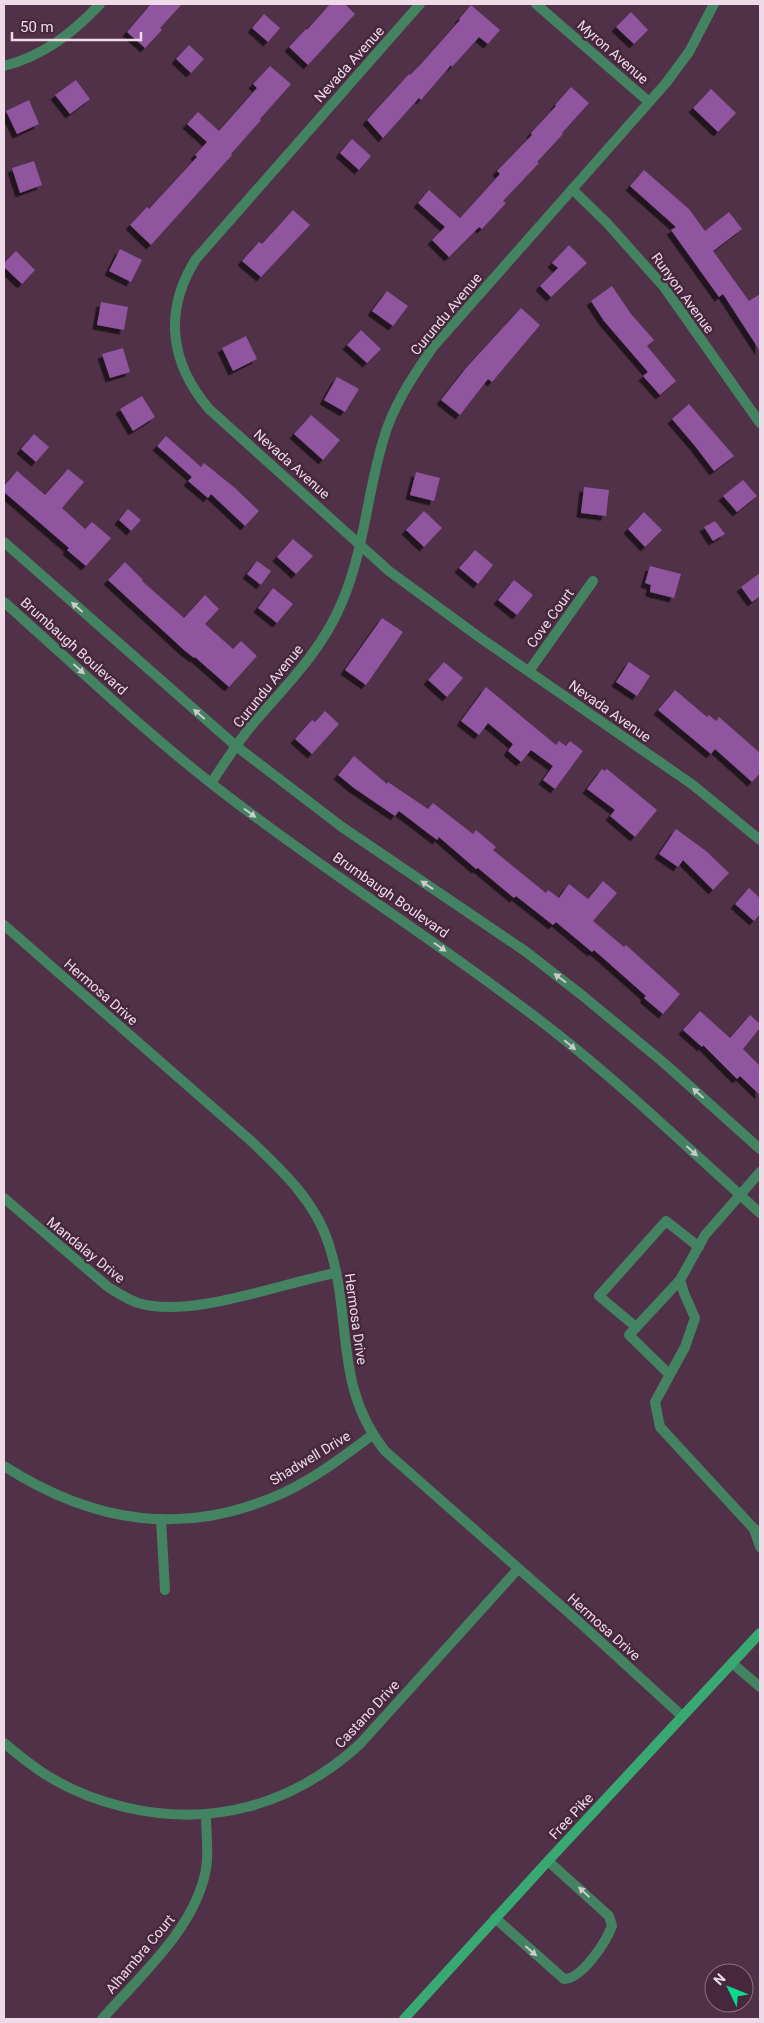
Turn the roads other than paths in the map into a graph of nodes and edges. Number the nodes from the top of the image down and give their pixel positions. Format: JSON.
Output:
{"nodes":[{"id":1,"x":100,"y":4,"type":"edge"},
{"id":2,"x":420,"y":4,"type":"edge"},
{"id":3,"x":536,"y":4,"type":"edge"},
{"id":4,"x":714,"y":4,"type":"edge"},
{"id":5,"x":4,"y":66,"type":"edge"},
{"id":6,"x":649,"y":102,"type":"junction"},
{"id":7,"x":572,"y":189,"type":"junction"},
{"id":8,"x":760,"y":423,"type":"edge"},
{"id":9,"x":4,"y":542,"type":"edge"},
{"id":10,"x":360,"y":546,"type":"junction"},
{"id":11,"x":593,"y":581,"type":"dead end"},
{"id":12,"x":4,"y":602,"type":"edge"},
{"id":13,"x":529,"y":671,"type":"junction"},
{"id":14,"x":236,"y":746,"type":"junction"},
{"id":15,"x":212,"y":783,"type":"junction"},
{"id":16,"x":760,"y":840,"type":"edge"},
{"id":17,"x":4,"y":925,"type":"edge"},
{"id":18,"x":760,"y":1150,"type":"edge"},
{"id":19,"x":760,"y":1172,"type":"edge"},
{"id":20,"x":740,"y":1195,"type":"junction"},
{"id":21,"x":4,"y":1198,"type":"edge"},
{"id":22,"x":760,"y":1213,"type":"edge"},
{"id":23,"x":699,"y":1247,"type":"junction"},
{"id":24,"x":336,"y":1273,"type":"junction"},
{"id":25,"x":680,"y":1280,"type":"junction"},
{"id":26,"x":636,"y":1327,"type":"junction"},
{"id":27,"x":669,"y":1374,"type":"junction"},
{"id":28,"x":372,"y":1435,"type":"junction"},
{"id":29,"x":4,"y":1466,"type":"edge"},
{"id":30,"x":161,"y":1519,"type":"junction"},
{"id":31,"x":757,"y":1530,"type":"edge"},
{"id":32,"x":760,"y":1547,"type":"edge"},
{"id":33,"x":518,"y":1568,"type":"junction"},
{"id":34,"x":165,"y":1590,"type":"dead end"},
{"id":35,"x":760,"y":1633,"type":"edge"},
{"id":36,"x":732,"y":1663,"type":"junction"},
{"id":37,"x":760,"y":1687,"type":"edge"},
{"id":38,"x":682,"y":1716,"type":"junction"},
{"id":39,"x":4,"y":1743,"type":"edge"},
{"id":40,"x":206,"y":1815,"type":"junction"},
{"id":41,"x":548,"y":1861,"type":"junction"},
{"id":42,"x":495,"y":1918,"type":"junction"},
{"id":43,"x":102,"y":2019,"type":"edge"},
{"id":44,"x":404,"y":2019,"type":"edge"}],
"edges":[{"from":1,"to":5,"type":"street"},
{"from":2,"to":10,"type":"street","name":"Nevada Avenue"},
{"from":3,"to":6,"type":"street","name":"Myron Avenue"},
{"from":4,"to":6,"type":"street","name":"Curundu Avenue"},
{"from":6,"to":7,"type":"street","name":"Curundu Avenue"},
{"from":7,"to":8,"type":"street","name":"Runyon Avenue"},
{"from":7,"to":10,"type":"street","name":"Curundu Avenue"},
{"from":14,"to":9,"type":"street","name":"Brumbaugh Boulevard","one_way":true},
{"from":10,"to":13,"type":"street","name":"Nevada Avenue"},
{"from":10,"to":14,"type":"street","name":"Curundu Avenue"},
{"from":11,"to":13,"type":"street","name":"Cove Court"},
{"from":12,"to":15,"type":"street","name":"Brumbaugh Boulevard","one_way":true},
{"from":13,"to":16,"type":"street","name":"Nevada Avenue"},
{"from":14,"to":15,"type":"street","name":"Curundu Avenue"},
{"from":18,"to":14,"type":"street","name":"Brumbaugh Boulevard","one_way":true},
{"from":15,"to":20,"type":"street","name":"Brumbaugh Boulevard","one_way":true},
{"from":17,"to":24,"type":"street","name":"Hermosa Drive"},
{"from":19,"to":20,"type":"street"},
{"from":20,"to":22,"type":"street","name":"Brumbaugh Boulevard"},
{"from":20,"to":23,"type":"street"},
{"from":21,"to":24,"type":"street","name":"Mandalay Drive"},
{"from":23,"to":25,"type":"street"},
{"from":23,"to":26,"type":"street"},
{"from":24,"to":28,"type":"street","name":"Hermosa Drive"},
{"from":25,"to":26,"type":"street"},
{"from":25,"to":27,"type":"street"},
{"from":26,"to":27,"type":"street"},
{"from":27,"to":31,"type":"street"},
{"from":28,"to":30,"type":"street","name":"Shadwell Drive"},
{"from":28,"to":33,"type":"street","name":"Hermosa Drive"},
{"from":29,"to":30,"type":"street","name":"Shadwell Drive"},
{"from":30,"to":34,"type":"street"},
{"from":31,"to":32,"type":"street"},
{"from":33,"to":38,"type":"street","name":"Hermosa Drive"},
{"from":33,"to":40,"type":"street","name":"Castano Drive"},
{"from":35,"to":36,"type":"main road","name":"Free Pike"},
{"from":36,"to":37,"type":"street"},
{"from":36,"to":38,"type":"main road","name":"Free Pike"},
{"from":38,"to":41,"type":"main road","name":"Free Pike"},
{"from":39,"to":40,"type":"street","name":"Castano Drive"},
{"from":40,"to":43,"type":"street","name":"Alhambra Court"},
{"from":41,"to":42,"type":"main road","name":"Free Pike"},
{"from":42,"to":41,"type":"street","one_way":true},
{"from":42,"to":44,"type":"main road","name":"Free Pike"}]}
